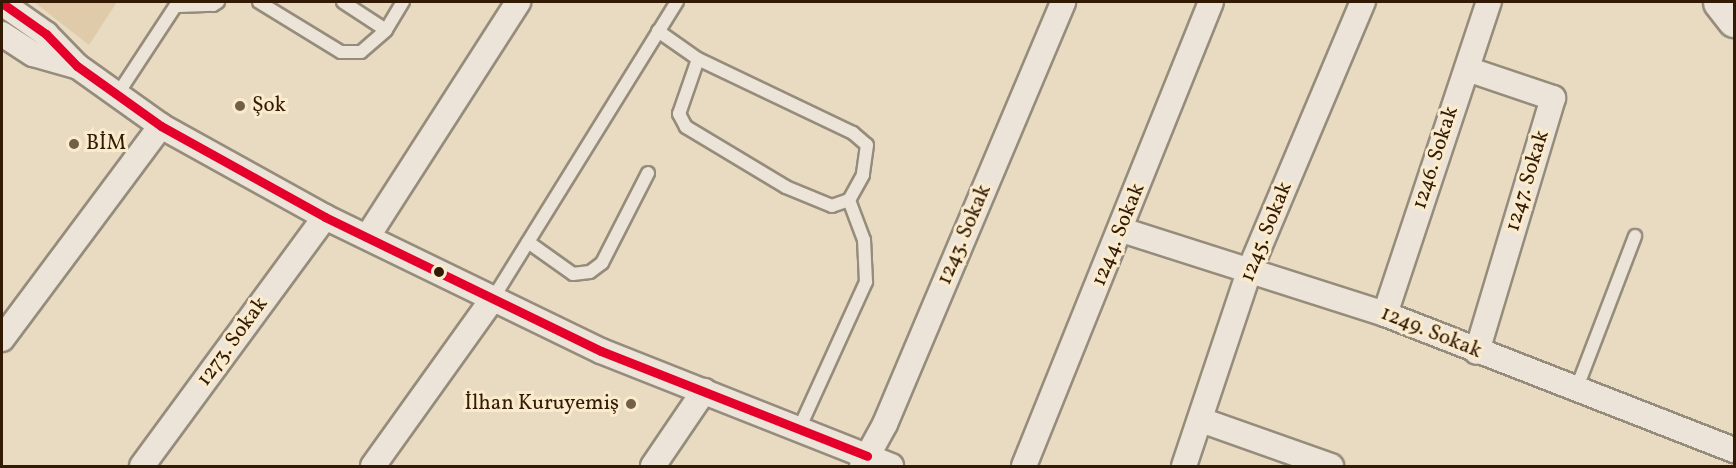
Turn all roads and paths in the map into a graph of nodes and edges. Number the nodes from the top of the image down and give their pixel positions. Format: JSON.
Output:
{"nodes":[{"id":1,"x":218,"y":2,"type":"edge"},
{"id":2,"x":259,"y":2,"type":"edge"},
{"id":3,"x":343,"y":2,"type":"edge"},
{"id":4,"x":403,"y":2,"type":"edge"},
{"id":5,"x":518,"y":2,"type":"edge"},
{"id":6,"x":677,"y":2,"type":"edge"},
{"id":7,"x":1062,"y":2,"type":"edge"},
{"id":8,"x":1211,"y":2,"type":"edge"},
{"id":9,"x":1363,"y":2,"type":"edge"},
{"id":10,"x":1489,"y":2,"type":"edge"},
{"id":11,"x":1720,"y":2,"type":"edge"},
{"id":12,"x":2,"y":3,"type":"edge"},
{"id":13,"x":178,"y":4,"type":"edge"},
{"id":14,"x":1734,"y":20,"type":"edge"},
{"id":15,"x":386,"y":30,"type":"junction"},
{"id":16,"x":658,"y":31,"type":"junction"},
{"id":17,"x":2,"y":34,"type":"edge"},
{"id":18,"x":698,"y":58,"type":"junction"},
{"id":19,"x":77,"y":66,"type":"junction"},
{"id":20,"x":1467,"y":69,"type":"junction"},
{"id":21,"x":117,"y":95,"type":"junction"},
{"id":22,"x":161,"y":126,"type":"junction"},
{"id":23,"x":648,"y":173,"type":"dead end"},
{"id":24,"x":849,"y":200,"type":"junction"},
{"id":25,"x":325,"y":217,"type":"junction"},
{"id":26,"x":1122,"y":230,"type":"junction"},
{"id":27,"x":368,"y":236,"type":"junction"},
{"id":28,"x":1635,"y":236,"type":"dead end"},
{"id":29,"x":528,"y":242,"type":"junction"},
{"id":30,"x":1250,"y":269,"type":"junction"},
{"id":31,"x":492,"y":300,"type":"junction"},
{"id":32,"x":1385,"y":314,"type":"junction"},
{"id":33,"x":2,"y":339,"type":"edge"},
{"id":34,"x":1477,"y":352,"type":"junction"},
{"id":35,"x":1576,"y":390,"type":"junction"},
{"id":36,"x":704,"y":391,"type":"junction"},
{"id":37,"x":1201,"y":420,"type":"junction"},
{"id":38,"x":799,"y":429,"type":"junction"},
{"id":39,"x":1734,"y":450,"type":"edge"},
{"id":40,"x":864,"y":461,"type":"edge"},
{"id":41,"x":381,"y":464,"type":"edge"},
{"id":42,"x":142,"y":466,"type":"edge"},
{"id":43,"x":652,"y":466,"type":"edge"},
{"id":44,"x":891,"y":466,"type":"edge"},
{"id":45,"x":1024,"y":466,"type":"edge"},
{"id":46,"x":1184,"y":466,"type":"edge"},
{"id":47,"x":1331,"y":466,"type":"edge"}],
"edges":[{"from":1,"to":13,"type":"lane"},
{"from":2,"to":15,"type":"lane"},
{"from":3,"to":15,"type":"lane"},
{"from":4,"to":15,"type":"lane"},
{"from":5,"to":27,"type":"street"},
{"from":6,"to":16,"type":"lane"},
{"from":7,"to":40,"type":"street","name":"1243. Sokak"},
{"from":8,"to":26,"type":"street","name":"1244. Sokak"},
{"from":9,"to":30,"type":"street","name":"1245. Sokak"},
{"from":10,"to":20,"type":"street","name":"1246. Sokak"},
{"from":11,"to":14,"type":"main road"},
{"from":12,"to":19,"type":"street"},
{"from":13,"to":21,"type":"lane"},
{"from":16,"to":18,"type":"lane"},
{"from":16,"to":29,"type":"lane"},
{"from":17,"to":19,"type":"street"},
{"from":18,"to":24,"type":"lane"},
{"from":18,"to":24,"type":"lane"},
{"from":19,"to":21,"type":"street"},
{"from":20,"to":32,"type":"street","name":"1246. Sokak"},
{"from":20,"to":34,"type":"street","name":"1247. Sokak"},
{"from":21,"to":22,"type":"street"},
{"from":22,"to":25,"type":"street"},
{"from":22,"to":33,"type":"street"},
{"from":23,"to":29,"type":"lane"},
{"from":24,"to":38,"type":"lane"},
{"from":25,"to":27,"type":"street"},
{"from":25,"to":42,"type":"street","name":"1273. Sokak"},
{"from":26,"to":30,"type":"street","name":"1249. Sokak"},
{"from":26,"to":45,"type":"street","name":"1244. Sokak"},
{"from":27,"to":31,"type":"street"},
{"from":28,"to":35,"type":"lane"},
{"from":29,"to":31,"type":"lane"},
{"from":30,"to":32,"type":"street","name":"1249. Sokak"},
{"from":30,"to":37,"type":"street","name":"1245. Sokak"},
{"from":31,"to":36,"type":"street"},
{"from":31,"to":41,"type":"street"},
{"from":32,"to":34,"type":"street","name":"1249. Sokak"},
{"from":34,"to":35,"type":"street","name":"1249. Sokak"},
{"from":35,"to":39,"type":"street","name":"1249. Sokak"},
{"from":36,"to":38,"type":"street"},
{"from":36,"to":43,"type":"street"},
{"from":37,"to":46,"type":"street","name":"1245. Sokak"},
{"from":37,"to":47,"type":"street"},
{"from":38,"to":40,"type":"street"},
{"from":40,"to":44,"type":"street"}]}
